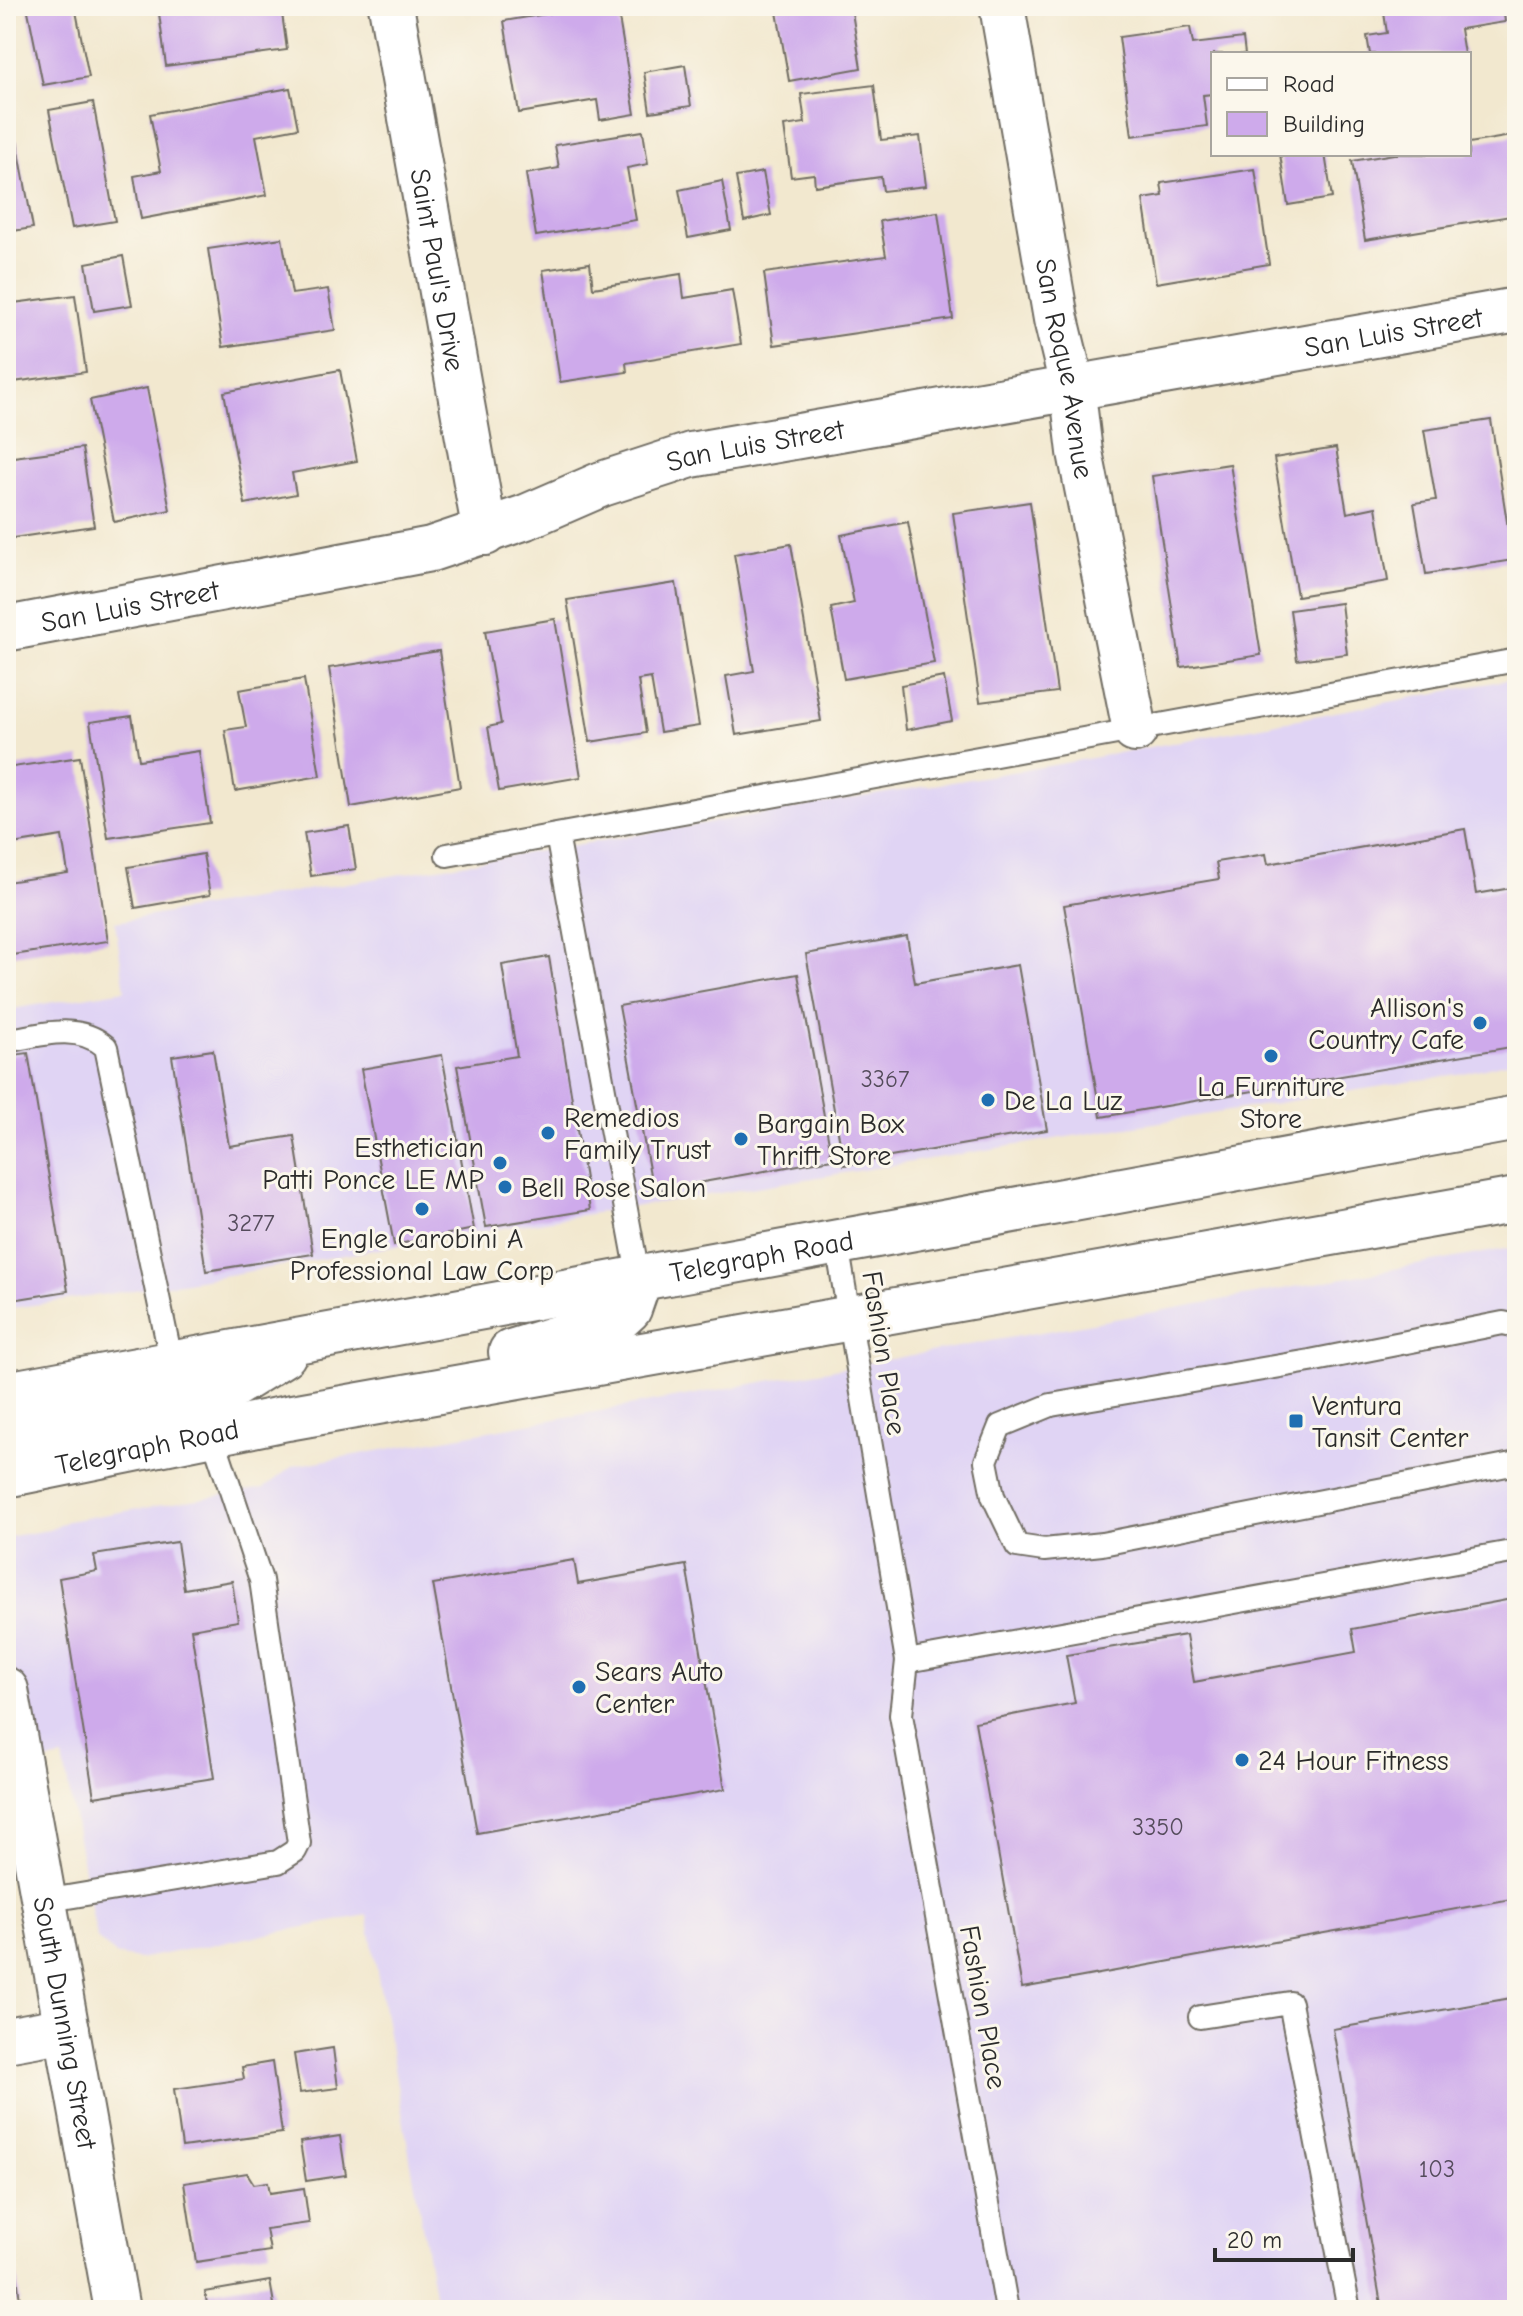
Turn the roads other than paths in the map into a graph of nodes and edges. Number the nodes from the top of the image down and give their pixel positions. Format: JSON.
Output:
{"nodes":[{"id":1,"x":391,"y":6,"type":"edge"},
{"id":2,"x":1002,"y":6,"type":"edge"},
{"id":3,"x":1517,"y":310,"type":"edge"},
{"id":4,"x":1072,"y":385,"type":"junction"},
{"id":5,"x":485,"y":533,"type":"junction"},
{"id":6,"x":6,"y":629,"type":"edge"},
{"id":7,"x":1517,"y":660,"type":"edge"},
{"id":8,"x":1135,"y":730,"type":"junction"},
{"id":9,"x":557,"y":835,"type":"junction"},
{"id":10,"x":447,"y":855,"type":"dead end"},
{"id":11,"x":6,"y":1041,"type":"edge"},
{"id":12,"x":1517,"y":1118,"type":"edge"},
{"id":13,"x":1517,"y":1200,"type":"edge"},
{"id":14,"x":837,"y":1244,"type":"junction"},
{"id":15,"x":639,"y":1280,"type":"junction"},
{"id":16,"x":849,"y":1318,"type":"junction"},
{"id":17,"x":1517,"y":1326,"type":"edge"},
{"id":18,"x":306,"y":1341,"type":"junction"},
{"id":19,"x":172,"y":1364,"type":"junction"},
{"id":20,"x":449,"y":1389,"type":"junction"},
{"id":21,"x":6,"y":1394,"type":"edge"},
{"id":22,"x":6,"y":1434,"type":"edge"},
{"id":23,"x":212,"y":1434,"type":"junction"},
{"id":24,"x":1517,"y":1463,"type":"edge"},
{"id":25,"x":6,"y":1475,"type":"edge"},
{"id":26,"x":1517,"y":1551,"type":"edge"},
{"id":27,"x":907,"y":1661,"type":"junction"},
{"id":28,"x":6,"y":1690,"type":"edge"},
{"id":29,"x":44,"y":1901,"type":"junction"},
{"id":30,"x":1200,"y":2017,"type":"dead end"},
{"id":31,"x":67,"y":2029,"type":"junction"},
{"id":32,"x":6,"y":2040,"type":"edge"},
{"id":33,"x":117,"y":2310,"type":"edge"},
{"id":34,"x":1007,"y":2310,"type":"edge"},
{"id":35,"x":1349,"y":2310,"type":"edge"}],
"edges":[{"from":1,"to":5,"type":"main road","name":"Saint Paul's Drive"},
{"from":2,"to":4,"type":"main road","name":"San Roque Avenue"},
{"from":3,"to":4,"type":"main road","name":"San Luis Street"},
{"from":4,"to":5,"type":"main road","name":"San Luis Street"},
{"from":4,"to":8,"type":"main road","name":"San Roque Avenue"},
{"from":5,"to":6,"type":"main road","name":"San Luis Street"},
{"from":7,"to":8,"type":"lane"},
{"from":8,"to":9,"type":"lane"},
{"from":9,"to":10,"type":"lane"},
{"from":9,"to":15,"type":"lane"},
{"from":11,"to":19,"type":"lane"},
{"from":12,"to":14,"type":"main road","name":"Telegraph Road"},
{"from":13,"to":16,"type":"main road","name":"Telegraph Road"},
{"from":14,"to":15,"type":"main road","name":"Telegraph Road"},
{"from":14,"to":16,"type":"lane","name":"Fashion Place"},
{"from":15,"to":18,"type":"main road","name":"Telegraph Road"},
{"from":15,"to":20,"type":"main road"},
{"from":16,"to":20,"type":"main road","name":"Telegraph Road"},
{"from":16,"to":27,"type":"lane","name":"Fashion Place"},
{"from":17,"to":24,"type":"lane"},
{"from":18,"to":19,"type":"main road","name":"Telegraph Road"},
{"from":18,"to":22,"type":"main road"},
{"from":19,"to":21,"type":"main road","name":"Telegraph Road"},
{"from":20,"to":23,"type":"main road","name":"Telegraph Road"},
{"from":23,"to":25,"type":"main road","name":"Telegraph Road"},
{"from":23,"to":29,"type":"lane"},
{"from":26,"to":27,"type":"lane"},
{"from":27,"to":34,"type":"lane","name":"Fashion Place"},
{"from":28,"to":29,"type":"main road","name":"South Dunning Street"},
{"from":29,"to":31,"type":"main road","name":"South Dunning Street"},
{"from":30,"to":35,"type":"lane"},
{"from":31,"to":32,"type":"main road"},
{"from":31,"to":33,"type":"main road","name":"South Dunning Street"}]}
